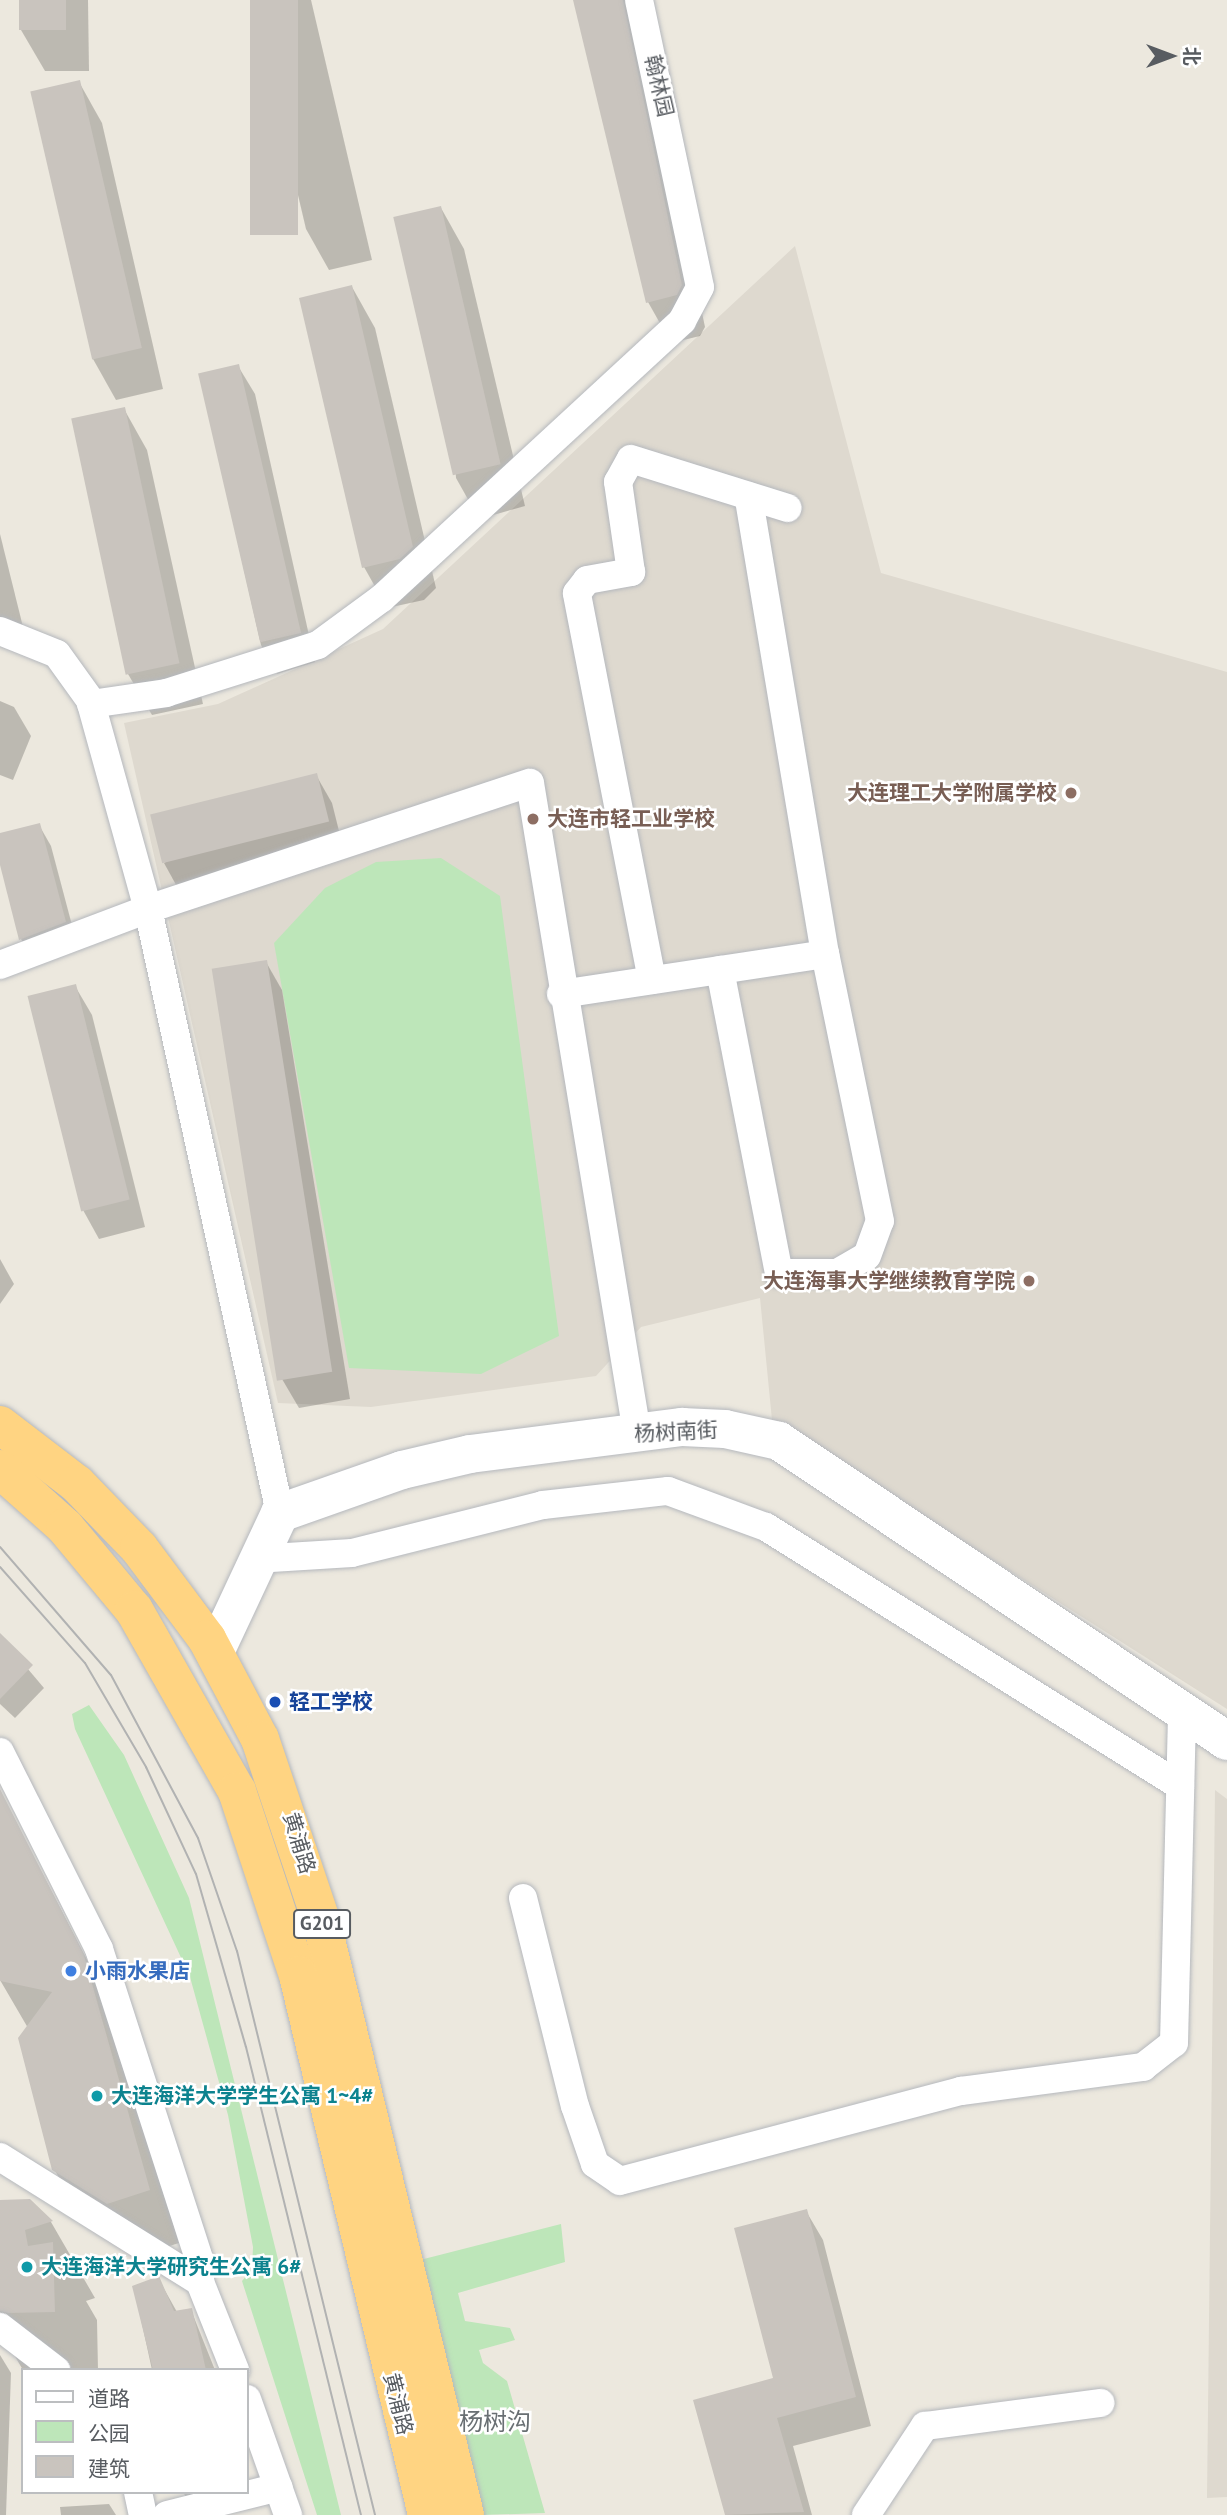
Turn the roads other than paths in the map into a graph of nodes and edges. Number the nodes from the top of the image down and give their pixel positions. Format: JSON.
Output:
{"nodes":[{"id":1,"x":639,"y":0,"type":"edge"},
{"id":2,"x":748,"y":496,"type":"junction"},
{"id":3,"x":787,"y":509,"type":"dead end"},
{"id":4,"x":0,"y":631,"type":"edge"},
{"id":5,"x":91,"y":704,"type":"junction"},
{"id":6,"x":148,"y":909,"type":"junction"},
{"id":7,"x":825,"y":954,"type":"junction"},
{"id":8,"x":0,"y":965,"type":"edge"},
{"id":9,"x":720,"y":970,"type":"junction"},
{"id":10,"x":652,"y":980,"type":"junction"},
{"id":11,"x":561,"y":994,"type":"junction"},
{"id":12,"x":0,"y":1425,"type":"edge"},
{"id":13,"x":637,"y":1433,"type":"junction"},
{"id":14,"x":0,"y":1469,"type":"edge"},
{"id":15,"x":280,"y":1513,"type":"junction"},
{"id":16,"x":271,"y":1558,"type":"dead end"},
{"id":17,"x":215,"y":1652,"type":"junction"},
{"id":18,"x":1182,"y":1709,"type":"junction"},
{"id":19,"x":1227,"y":1741,"type":"edge"},
{"id":20,"x":0,"y":1752,"type":"edge"},
{"id":21,"x":1180,"y":1786,"type":"junction"},
{"id":22,"x":523,"y":1898,"type":"dead end"},
{"id":23,"x":0,"y":2157,"type":"edge"},
{"id":24,"x":200,"y":2282,"type":"junction"},
{"id":25,"x":0,"y":2327,"type":"edge"},
{"id":26,"x":53,"y":2368,"type":"edge"},
{"id":27,"x":234,"y":2368,"type":"edge"},
{"id":28,"x":248,"y":2402,"type":"edge"},
{"id":29,"x":1100,"y":2403,"type":"dead end"},
{"id":30,"x":279,"y":2487,"type":"junction"},
{"id":31,"x":138,"y":2494,"type":"edge"},
{"id":32,"x":143,"y":2515,"type":"edge"},
{"id":33,"x":167,"y":2515,"type":"edge"},
{"id":34,"x":288,"y":2515,"type":"edge"},
{"id":35,"x":427,"y":2515,"type":"edge"},
{"id":36,"x":465,"y":2515,"type":"edge"},
{"id":37,"x":866,"y":2515,"type":"edge"}],
"edges":[{"from":1,"to":5,"type":"street","name":"翰林园"},
{"from":2,"to":3,"type":"street"},
{"from":2,"to":7,"type":"street"},
{"from":2,"to":10,"type":"street"},
{"from":4,"to":5,"type":"street"},
{"from":5,"to":6,"type":"street"},
{"from":6,"to":8,"type":"street"},
{"from":6,"to":11,"type":"street"},
{"from":6,"to":15,"type":"street"},
{"from":7,"to":9,"type":"street"},
{"from":7,"to":9,"type":"street"},
{"from":9,"to":10,"type":"street"},
{"from":10,"to":11,"type":"street"},
{"from":11,"to":13,"type":"street"},
{"from":12,"to":17,"type":"highway","name":"黄浦路","number":"G201"},
{"from":13,"to":15,"type":"street","name":"杨树南街"},
{"from":13,"to":18,"type":"street","name":"杨树南街"},
{"from":14,"to":35,"type":"highway","name":"黄浦路","number":"G201"},
{"from":15,"to":17,"type":"street"},
{"from":16,"to":21,"type":"street"},
{"from":17,"to":36,"type":"highway","name":"黄浦路","number":"G201"},
{"from":18,"to":19,"type":"street","name":"杨树南街"},
{"from":18,"to":21,"type":"street"},
{"from":20,"to":24,"type":"street"},
{"from":21,"to":22,"type":"street"},
{"from":23,"to":24,"type":"street"},
{"from":24,"to":27,"type":"street"},
{"from":25,"to":26,"type":"street"},
{"from":28,"to":30,"type":"street"},
{"from":29,"to":37,"type":"street"},
{"from":30,"to":33,"type":"street"},
{"from":30,"to":34,"type":"street"},
{"from":31,"to":32,"type":"street"}]}
